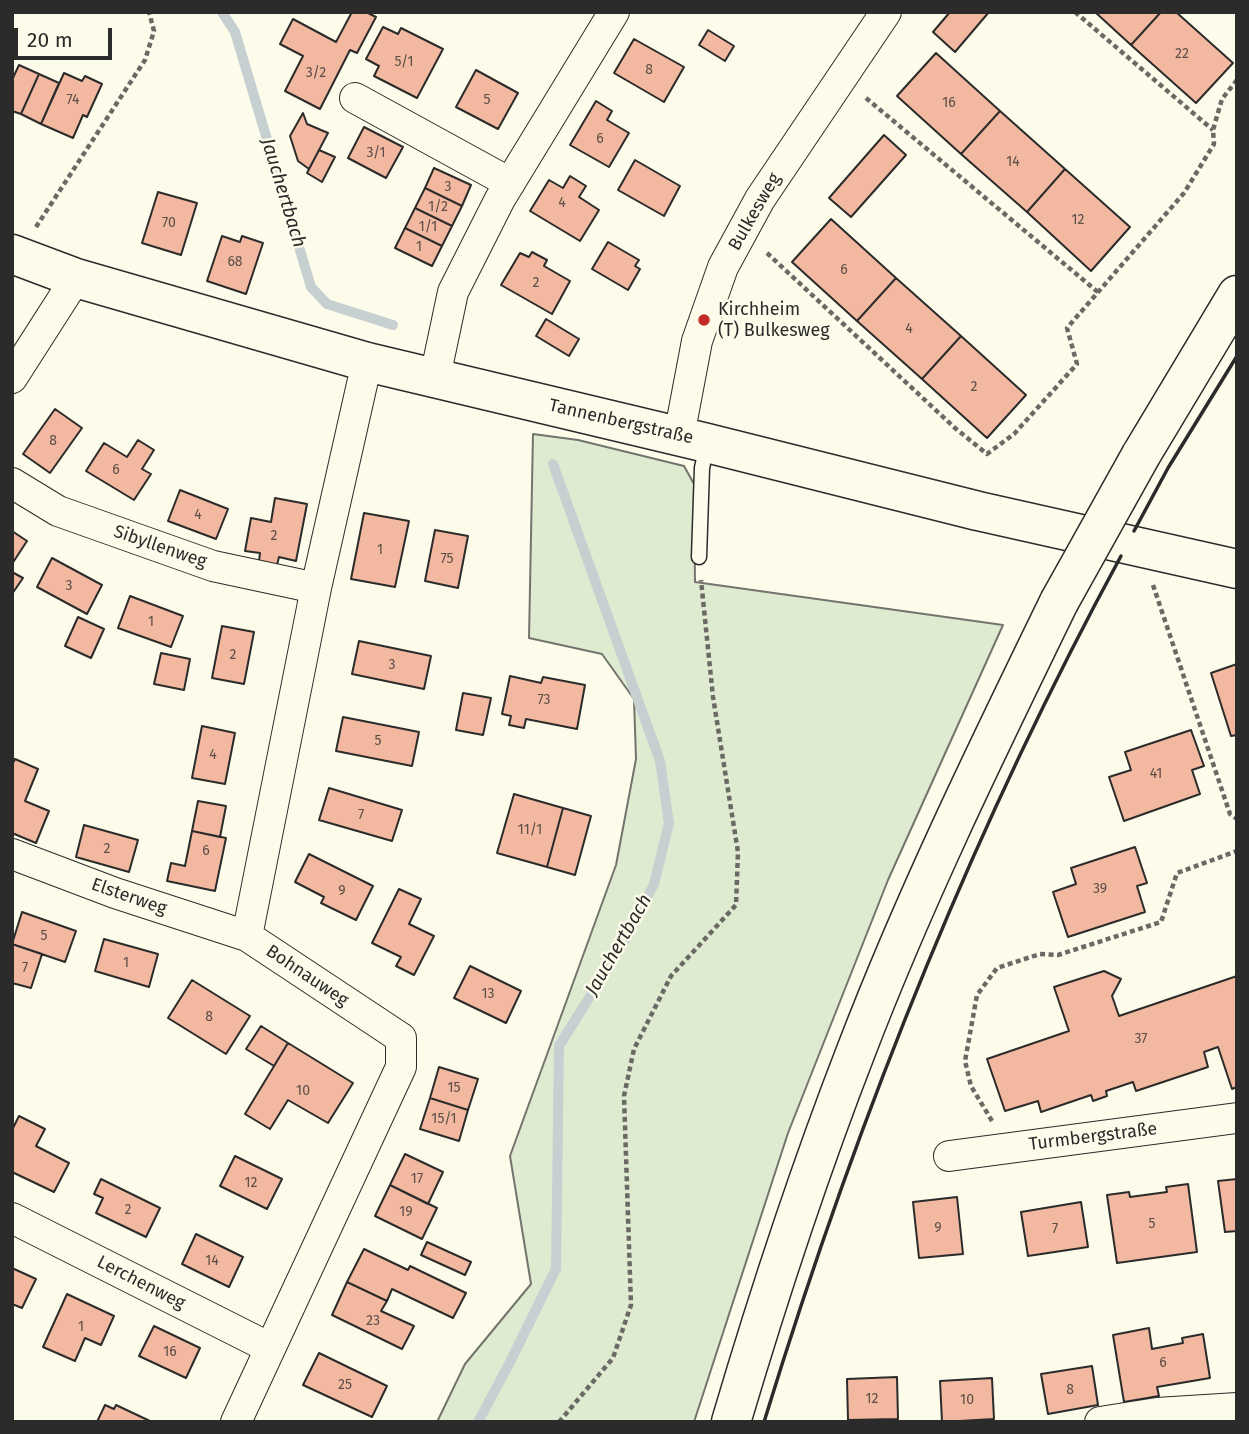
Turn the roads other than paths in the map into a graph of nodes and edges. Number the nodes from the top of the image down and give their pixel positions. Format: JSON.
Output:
{"nodes":[{"id":1,"x":614,"y":12,"type":"edge"},
{"id":2,"x":886,"y":12,"type":"edge"},
{"id":3,"x":355,"y":98,"type":"dead end"},
{"id":4,"x":510,"y":183,"type":"junction"},
{"id":5,"x":15,"y":255,"type":"edge"},
{"id":6,"x":76,"y":278,"type":"junction"},
{"id":7,"x":1237,"y":295,"type":"edge"},
{"id":8,"x":367,"y":362,"type":"junction"},
{"id":9,"x":435,"y":377,"type":"junction"},
{"id":10,"x":12,"y":378,"type":"edge"},
{"id":11,"x":693,"y":439,"type":"junction"},
{"id":12,"x":12,"y":483,"type":"edge"},
{"id":13,"x":699,"y":557,"type":"road end"},
{"id":14,"x":1237,"y":569,"type":"edge"},
{"id":15,"x":316,"y":588,"type":"junction"},
{"id":16,"x":12,"y":854,"type":"edge"},
{"id":17,"x":247,"y":936,"type":"junction"},
{"id":18,"x":1237,"y":1118,"type":"edge"},
{"id":19,"x":949,"y":1156,"type":"dead end"},
{"id":20,"x":12,"y":1218,"type":"edge"},
{"id":21,"x":270,"y":1348,"type":"junction"},
{"id":22,"x":1237,"y":1408,"type":"edge"},
{"id":23,"x":1156,"y":1417,"type":"edge"},
{"id":24,"x":236,"y":1422,"type":"edge"},
{"id":25,"x":731,"y":1422,"type":"edge"},
{"id":26,"x":1100,"y":1422,"type":"edge"}],
"edges":[{"from":1,"to":4,"type":"street"},
{"from":2,"to":11,"type":"street","name":"Bulkesweg"},
{"from":3,"to":4,"type":"street"},
{"from":4,"to":9,"type":"street"},
{"from":5,"to":6,"type":"street","name":"Tannenbergstraße"},
{"from":6,"to":8,"type":"street","name":"Tannenbergstraße"},
{"from":6,"to":10,"type":"street"},
{"from":7,"to":25,"type":"street","bridge":true},
{"from":8,"to":9,"type":"street","name":"Tannenbergstraße"},
{"from":8,"to":15,"type":"street","name":"Bohnauweg"},
{"from":9,"to":11,"type":"street","name":"Tannenbergstraße"},
{"from":11,"to":13,"type":"lane"},
{"from":11,"to":14,"type":"street","name":"Tannenbergstraße"},
{"from":12,"to":15,"type":"street","name":"Sibyllenweg"},
{"from":15,"to":17,"type":"street","name":"Bohnauweg"},
{"from":16,"to":17,"type":"street","name":"Elsterweg"},
{"from":17,"to":21,"type":"street","name":"Bohnauweg"},
{"from":18,"to":19,"type":"street","name":"Turmbergstraße"},
{"from":20,"to":21,"type":"street","name":"Lerchenweg"},
{"from":21,"to":24,"type":"street","name":"Bohnauweg"},
{"from":22,"to":23,"type":"street"},
{"from":23,"to":26,"type":"street"}]}
